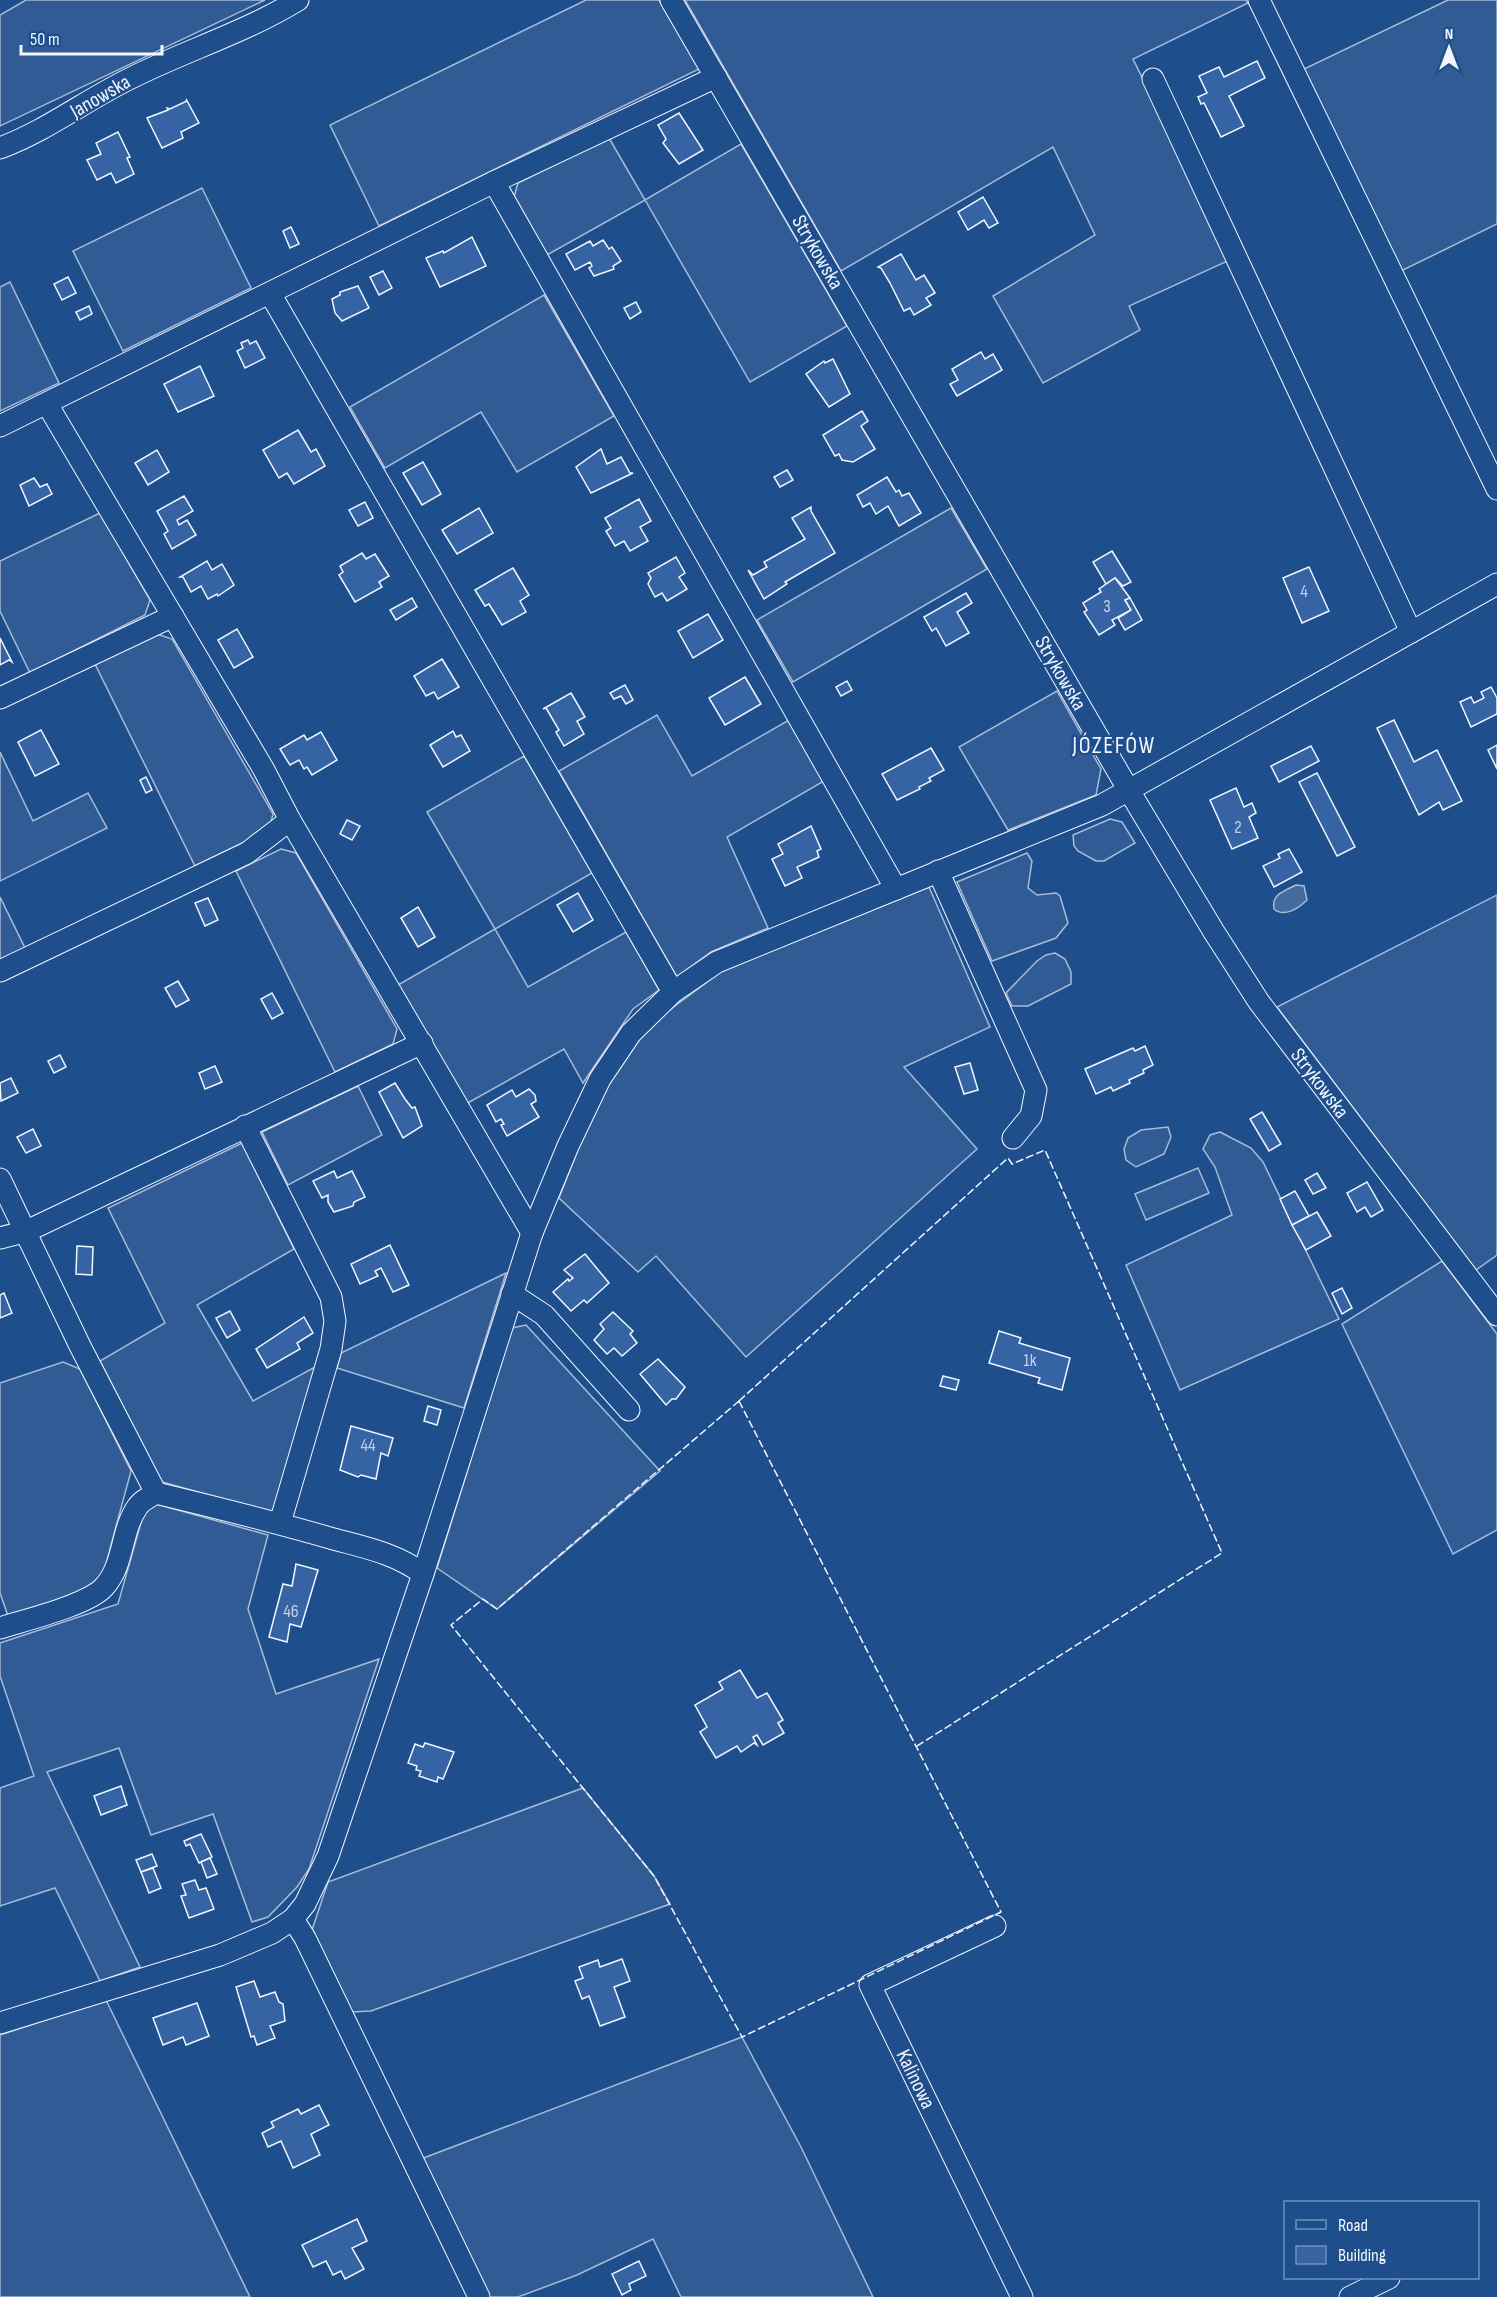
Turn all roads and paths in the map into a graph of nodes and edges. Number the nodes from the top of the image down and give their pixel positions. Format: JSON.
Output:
{"nodes":[{"id":1,"x":298,"y":0,"type":"edge"},
{"id":2,"x":671,"y":0,"type":"edge"},
{"id":3,"x":1259,"y":0,"type":"edge"},
{"id":4,"x":716,"y":77,"type":"junction"},
{"id":5,"x":1153,"y":79,"type":"dead end"},
{"id":6,"x":0,"y":148,"type":"edge"},
{"id":7,"x":495,"y":182,"type":"junction"},
{"id":8,"x":271,"y":295,"type":"junction"},
{"id":9,"x":47,"y":404,"type":"junction"},
{"id":10,"x":0,"y":426,"type":"edge"},
{"id":11,"x":1497,"y":489,"type":"edge"},
{"id":12,"x":1497,"y":584,"type":"edge"},
{"id":13,"x":173,"y":616,"type":"junction"},
{"id":14,"x":1411,"y":632,"type":"junction"},
{"id":15,"x":0,"y":698,"type":"edge"},
{"id":16,"x":1128,"y":789,"type":"junction"},
{"id":17,"x":290,"y":820,"type":"junction"},
{"id":18,"x":938,"y":871,"type":"junction"},
{"id":19,"x":896,"y":890,"type":"junction"},
{"id":20,"x":0,"y":971,"type":"edge"},
{"id":21,"x":673,"y":992,"type":"junction"},
{"id":22,"x":422,"y":1043,"type":"junction"},
{"id":23,"x":245,"y":1126,"type":"junction"},
{"id":24,"x":1013,"y":1138,"type":"dead end"},
{"id":25,"x":0,"y":1179,"type":"edge"},
{"id":26,"x":27,"y":1231,"type":"junction"},
{"id":27,"x":532,"y":1233,"type":"junction"},
{"id":28,"x":0,"y":1238,"type":"edge"},
{"id":29,"x":512,"y":1294,"type":"junction"},
{"id":30,"x":1497,"y":1315,"type":"edge"},
{"id":31,"x":629,"y":1410,"type":"dead end"},
{"id":32,"x":156,"y":1493,"type":"junction"},
{"id":33,"x":280,"y":1523,"type":"junction"},
{"id":34,"x":423,"y":1574,"type":"junction"},
{"id":35,"x":0,"y":1628,"type":"edge"},
{"id":36,"x":293,"y":1919,"type":"junction"},
{"id":37,"x":995,"y":1926,"type":"dead end"},
{"id":38,"x":0,"y":2024,"type":"edge"},
{"id":39,"x":1385,"y":2279,"type":"edge"},
{"id":40,"x":480,"y":2297,"type":"edge"},
{"id":41,"x":1022,"y":2297,"type":"edge"},
{"id":42,"x":1350,"y":2297,"type":"edge"}],
"edges":[{"from":1,"to":6,"type":"street","name":"Janowska"},
{"from":2,"to":4,"type":"street","name":"Strykowska"},
{"from":3,"to":11,"type":"street"},
{"from":4,"to":7,"type":"street"},
{"from":4,"to":16,"type":"street","name":"Strykowska"},
{"from":5,"to":14,"type":"street"},
{"from":7,"to":8,"type":"street"},
{"from":7,"to":19,"type":"street"},
{"from":8,"to":9,"type":"street"},
{"from":8,"to":21,"type":"street"},
{"from":9,"to":10,"type":"street"},
{"from":9,"to":13,"type":"street"},
{"from":12,"to":14,"type":"street"},
{"from":13,"to":15,"type":"street"},
{"from":13,"to":17,"type":"street"},
{"from":14,"to":16,"type":"street"},
{"from":16,"to":18,"type":"street"},
{"from":16,"to":30,"type":"street","name":"Strykowska"},
{"from":17,"to":20,"type":"street"},
{"from":17,"to":22,"type":"street"},
{"from":18,"to":19,"type":"street"},
{"from":18,"to":24,"type":"street"},
{"from":19,"to":21,"type":"street"},
{"from":21,"to":27,"type":"street"},
{"from":22,"to":23,"type":"street"},
{"from":22,"to":27,"type":"street"},
{"from":23,"to":26,"type":"street"},
{"from":23,"to":33,"type":"street"},
{"from":25,"to":26,"type":"street"},
{"from":26,"to":28,"type":"street"},
{"from":26,"to":32,"type":"street"},
{"from":27,"to":29,"type":"street"},
{"from":29,"to":31,"type":"street"},
{"from":29,"to":34,"type":"street"},
{"from":32,"to":33,"type":"street"},
{"from":32,"to":35,"type":"street"},
{"from":33,"to":34,"type":"street"},
{"from":34,"to":36,"type":"street"},
{"from":36,"to":38,"type":"street"},
{"from":36,"to":40,"type":"street"},
{"from":37,"to":41,"type":"street","name":"Kalinowa"},
{"from":39,"to":42,"type":"street"}]}
